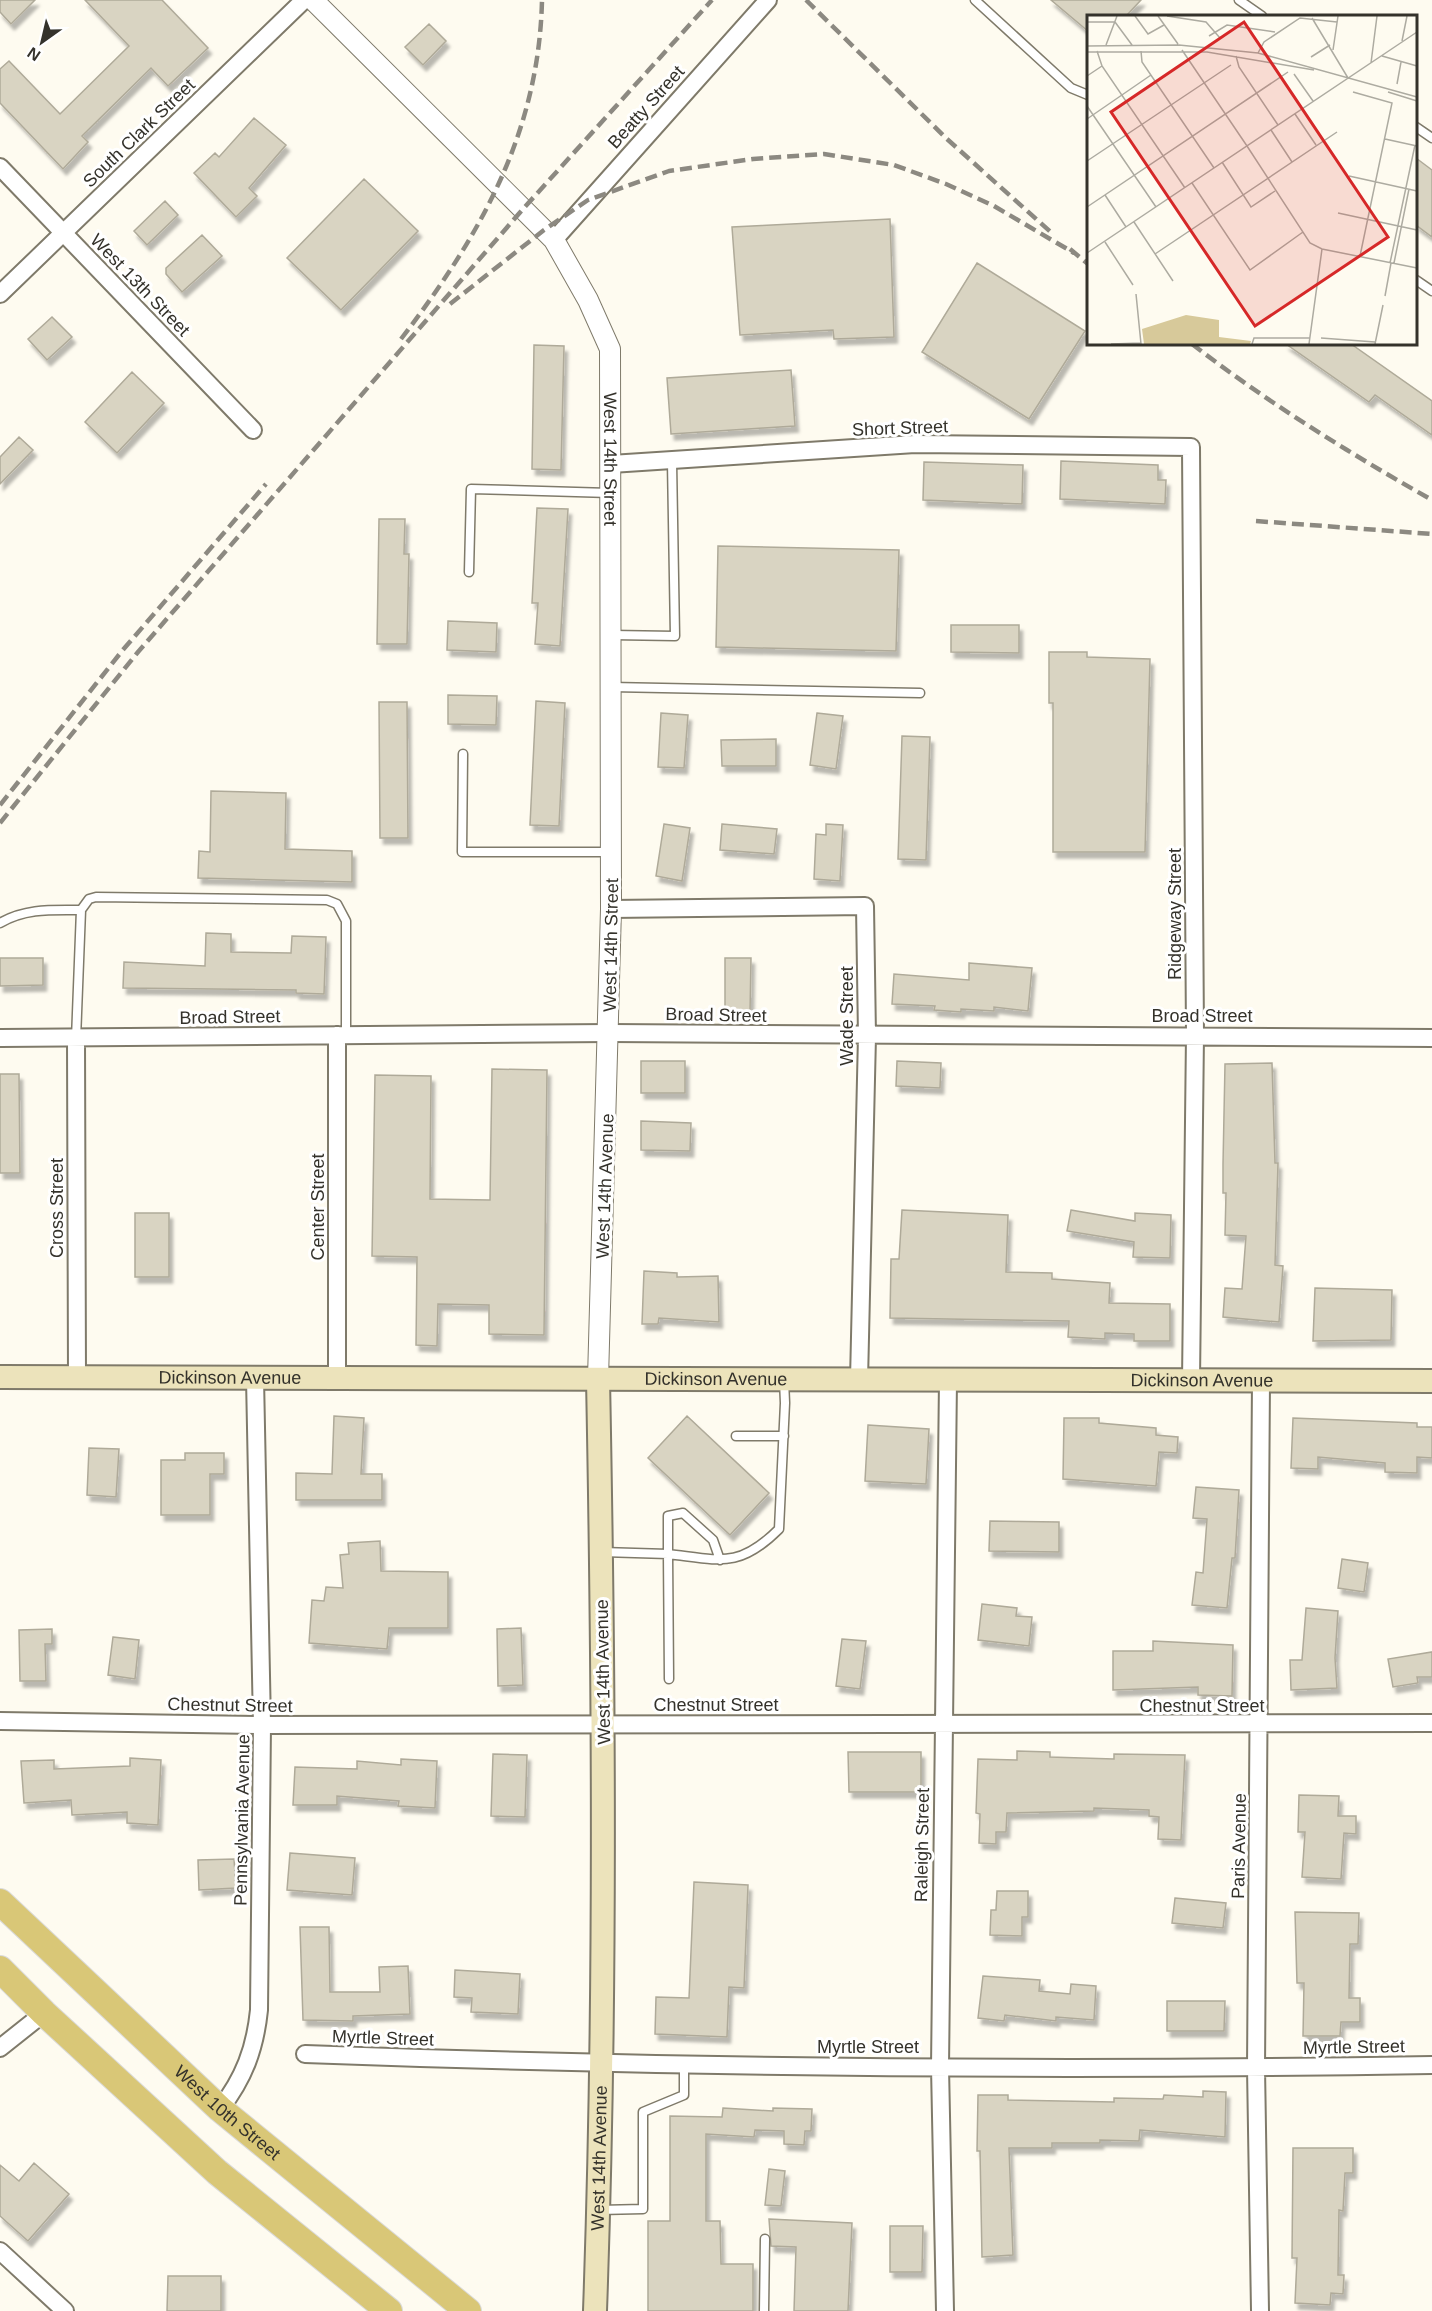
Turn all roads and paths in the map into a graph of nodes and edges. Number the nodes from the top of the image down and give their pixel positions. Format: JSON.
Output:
{"nodes":[{"id":1,"x":304,"y":0,"type":"edge"},
{"id":2,"x":313,"y":0,"type":"edge"},
{"id":3,"x":768,"y":0,"type":"edge"},
{"id":4,"x":975,"y":0,"type":"edge"},
{"id":5,"x":1239,"y":0,"type":"edge"},
{"id":6,"x":1261,"y":15,"type":"edge"},
{"id":7,"x":1087,"y":94,"type":"edge"},
{"id":8,"x":1417,"y":128,"type":"edge"},
{"id":9,"x":1432,"y":138,"type":"edge"},
{"id":10,"x":0,"y":167,"type":"edge"},
{"id":11,"x":63,"y":233,"type":"junction"},
{"id":12,"x":554,"y":240,"type":"junction"},
{"id":13,"x":1417,"y":281,"type":"edge"},
{"id":14,"x":1432,"y":291,"type":"edge"},
{"id":15,"x":0,"y":294,"type":"edge"},
{"id":16,"x":253,"y":429,"type":"dead end"},
{"id":17,"x":1191,"y":447,"type":"joint"},
{"id":18,"x":672,"y":462,"type":"junction"},
{"id":19,"x":610,"y":464,"type":"junction"},
{"id":20,"x":611,"y":493,"type":"junction"},
{"id":21,"x":469,"y":572,"type":"dead end"},
{"id":22,"x":612,"y":635,"type":"junction"},
{"id":23,"x":611,"y":687,"type":"junction"},
{"id":24,"x":920,"y":693,"type":"dead end"},
{"id":25,"x":463,"y":754,"type":"dead end"},
{"id":26,"x":611,"y":852,"type":"junction"},
{"id":27,"x":611,"y":909,"type":"junction"},
{"id":28,"x":81,"y":910,"type":"junction"},
{"id":29,"x":0,"y":923,"type":"edge"},
{"id":30,"x":610,"y":1033,"type":"junction"},
{"id":31,"x":341,"y":1035,"type":"junction"},
{"id":32,"x":1195,"y":1035,"type":"junction"},
{"id":33,"x":867,"y":1036,"type":"junction"},
{"id":34,"x":0,"y":1038,"type":"edge"},
{"id":35,"x":1432,"y":1038,"type":"edge"},
{"id":36,"x":76,"y":1039,"type":"junction"},
{"id":37,"x":0,"y":1377,"type":"edge"},
{"id":38,"x":77,"y":1378,"type":"junction"},
{"id":39,"x":255,"y":1378,"type":"junction"},
{"id":40,"x":337,"y":1378,"type":"junction"},
{"id":41,"x":598,"y":1379,"type":"junction"},
{"id":42,"x":784,"y":1380,"type":"junction"},
{"id":43,"x":858,"y":1380,"type":"junction"},
{"id":44,"x":948,"y":1380,"type":"junction"},
{"id":45,"x":1191,"y":1380,"type":"junction"},
{"id":46,"x":1261,"y":1381,"type":"junction"},
{"id":47,"x":1432,"y":1381,"type":"edge"},
{"id":48,"x":736,"y":1436,"type":"dead end"},
{"id":49,"x":784,"y":1436,"type":"junction"},
{"id":50,"x":602,"y":1552,"type":"junction"},
{"id":51,"x":668,"y":1554,"type":"junction"},
{"id":52,"x":720,"y":1560,"type":"junction"},
{"id":53,"x":669,"y":1679,"type":"dead end"},
{"id":54,"x":0,"y":1721,"type":"edge"},
{"id":55,"x":1432,"y":1723,"type":"edge"},
{"id":56,"x":943,"y":1724,"type":"junction"},
{"id":57,"x":262,"y":1725,"type":"junction"},
{"id":58,"x":604,"y":1726,"type":"junction"},
{"id":59,"x":1260,"y":1726,"type":"junction"},
{"id":60,"x":0,"y":1902,"type":"edge"},
{"id":61,"x":0,"y":1969,"type":"edge"},
{"id":62,"x":44,"y":2013,"type":"junction"},
{"id":63,"x":0,"y":2048,"type":"edge"},
{"id":64,"x":305,"y":2054,"type":"dead end"},
{"id":65,"x":603,"y":2065,"type":"junction"},
{"id":66,"x":1432,"y":2065,"type":"edge"},
{"id":67,"x":684,"y":2066,"type":"junction"},
{"id":68,"x":939,"y":2067,"type":"junction"},
{"id":69,"x":1256,"y":2068,"type":"junction"},
{"id":70,"x":220,"y":2109,"type":"junction"},
{"id":71,"x":598,"y":2210,"type":"junction"},
{"id":72,"x":765,"y":2239,"type":"dead end"},
{"id":73,"x":0,"y":2251,"type":"edge"},
{"id":74,"x":64,"y":2311,"type":"edge"},
{"id":75,"x":389,"y":2311,"type":"edge"},
{"id":76,"x":468,"y":2311,"type":"edge"},
{"id":77,"x":595,"y":2311,"type":"edge"},
{"id":78,"x":765,"y":2311,"type":"edge"},
{"id":79,"x":945,"y":2311,"type":"edge"},
{"id":80,"x":1260,"y":2311,"type":"edge"}],
"edges":[{"from":1,"to":11,"type":"street","name":"South Clark Street"},
{"from":2,"to":12,"type":"street","name":"West 14th Street"},
{"from":3,"to":12,"type":"street","name":"Beatty Street"},
{"from":4,"to":7,"type":"lane"},
{"from":5,"to":6,"type":"lane"},
{"from":8,"to":9,"type":"lane"},
{"from":10,"to":11,"type":"street","name":"West 13th Street"},
{"from":11,"to":15,"type":"street","name":"South Clark Street"},
{"from":11,"to":16,"type":"street","name":"West 13th Street"},
{"from":12,"to":19,"type":"street","name":"West 14th Street"},
{"from":13,"to":14,"type":"lane"},
{"from":17,"to":18,"type":"street","name":"Short Street"},
{"from":17,"to":32,"type":"street","name":"Ridgeway Street"},
{"from":18,"to":19,"type":"street","name":"Short Street"},
{"from":18,"to":22,"type":"lane"},
{"from":19,"to":20,"type":"street","name":"West 14th Street"},
{"from":20,"to":21,"type":"lane"},
{"from":20,"to":22,"type":"street","name":"West 14th Street"},
{"from":22,"to":23,"type":"street","name":"West 14th Street"},
{"from":23,"to":24,"type":"lane"},
{"from":23,"to":26,"type":"street","name":"West 14th Street"},
{"from":25,"to":26,"type":"lane"},
{"from":26,"to":27,"type":"street","name":"West 14th Street"},
{"from":27,"to":30,"type":"street","name":"West 14th Street"},
{"from":27,"to":33,"type":"street","name":"Wade Street"},
{"from":28,"to":29,"type":"lane"},
{"from":28,"to":31,"type":"lane"},
{"from":28,"to":36,"type":"lane"},
{"from":30,"to":31,"type":"street","name":"Broad Street"},
{"from":30,"to":33,"type":"street","name":"Broad Street"},
{"from":30,"to":41,"type":"street","name":"West 14th Avenue"},
{"from":31,"to":36,"type":"street","name":"Broad Street"},
{"from":31,"to":40,"type":"street","name":"Center Street"},
{"from":32,"to":33,"type":"street","name":"Broad Street"},
{"from":32,"to":35,"type":"street","name":"Broad Street"},
{"from":32,"to":45,"type":"street","name":"Ridgeway Street"},
{"from":33,"to":43,"type":"street","name":"Wade Street"},
{"from":34,"to":36,"type":"street","name":"Broad Street"},
{"from":36,"to":38,"type":"street","name":"Cross Street"},
{"from":37,"to":38,"type":"main road","name":"Dickinson Avenue"},
{"from":38,"to":39,"type":"main road","name":"Dickinson Avenue"},
{"from":39,"to":40,"type":"main road","name":"Dickinson Avenue"},
{"from":39,"to":57,"type":"street","name":"Pennsylvania Avenue"},
{"from":40,"to":41,"type":"main road","name":"Dickinson Avenue"},
{"from":41,"to":42,"type":"main road","name":"Dickinson Avenue"},
{"from":41,"to":50,"type":"main road","name":"West 14th Avenue"},
{"from":42,"to":43,"type":"main road","name":"Dickinson Avenue"},
{"from":42,"to":49,"type":"lane"},
{"from":43,"to":44,"type":"main road","name":"Dickinson Avenue"},
{"from":44,"to":45,"type":"main road","name":"Dickinson Avenue"},
{"from":44,"to":56,"type":"street","name":"Raleigh Street"},
{"from":45,"to":46,"type":"main road","name":"Dickinson Avenue"},
{"from":46,"to":47,"type":"main road","name":"Dickinson Avenue"},
{"from":46,"to":59,"type":"street","name":"Paris Avenue"},
{"from":48,"to":49,"type":"lane"},
{"from":49,"to":52,"type":"lane"},
{"from":50,"to":51,"type":"lane"},
{"from":50,"to":58,"type":"main road","name":"West 14th Avenue"},
{"from":51,"to":52,"type":"lane"},
{"from":51,"to":52,"type":"lane"},
{"from":51,"to":53,"type":"lane"},
{"from":54,"to":57,"type":"street","name":"Chestnut Street"},
{"from":55,"to":59,"type":"street","name":"Chestnut Street"},
{"from":56,"to":58,"type":"street","name":"Chestnut Street"},
{"from":56,"to":59,"type":"street","name":"Chestnut Street"},
{"from":56,"to":68,"type":"street","name":"Raleigh Street"},
{"from":57,"to":58,"type":"street","name":"Chestnut Street"},
{"from":57,"to":70,"type":"street","name":"Pennsylvania Avenue"},
{"from":58,"to":65,"type":"main road","name":"West 14th Avenue"},
{"from":59,"to":69,"type":"street","name":"Paris Avenue"},
{"from":60,"to":70,"type":"main road","name":"West 10th Street"},
{"from":61,"to":62,"type":"main road"},
{"from":62,"to":63,"type":"street"},
{"from":62,"to":75,"type":"main road"},
{"from":64,"to":65,"type":"street","name":"Myrtle Street"},
{"from":65,"to":67,"type":"street","name":"Myrtle Street"},
{"from":65,"to":71,"type":"main road","name":"West 14th Avenue"},
{"from":66,"to":69,"type":"street","name":"Myrtle Street"},
{"from":67,"to":68,"type":"street","name":"Myrtle Street"},
{"from":67,"to":71,"type":"lane"},
{"from":68,"to":69,"type":"street","name":"Myrtle Street"},
{"from":68,"to":79,"type":"street","name":"Raleigh Street"},
{"from":69,"to":80,"type":"street","name":"Paris Avenue"},
{"from":70,"to":76,"type":"main road","name":"West 10th Street"},
{"from":71,"to":77,"type":"main road","name":"West 14th Avenue"},
{"from":72,"to":78,"type":"lane"},
{"from":73,"to":74,"type":"street"}]}
